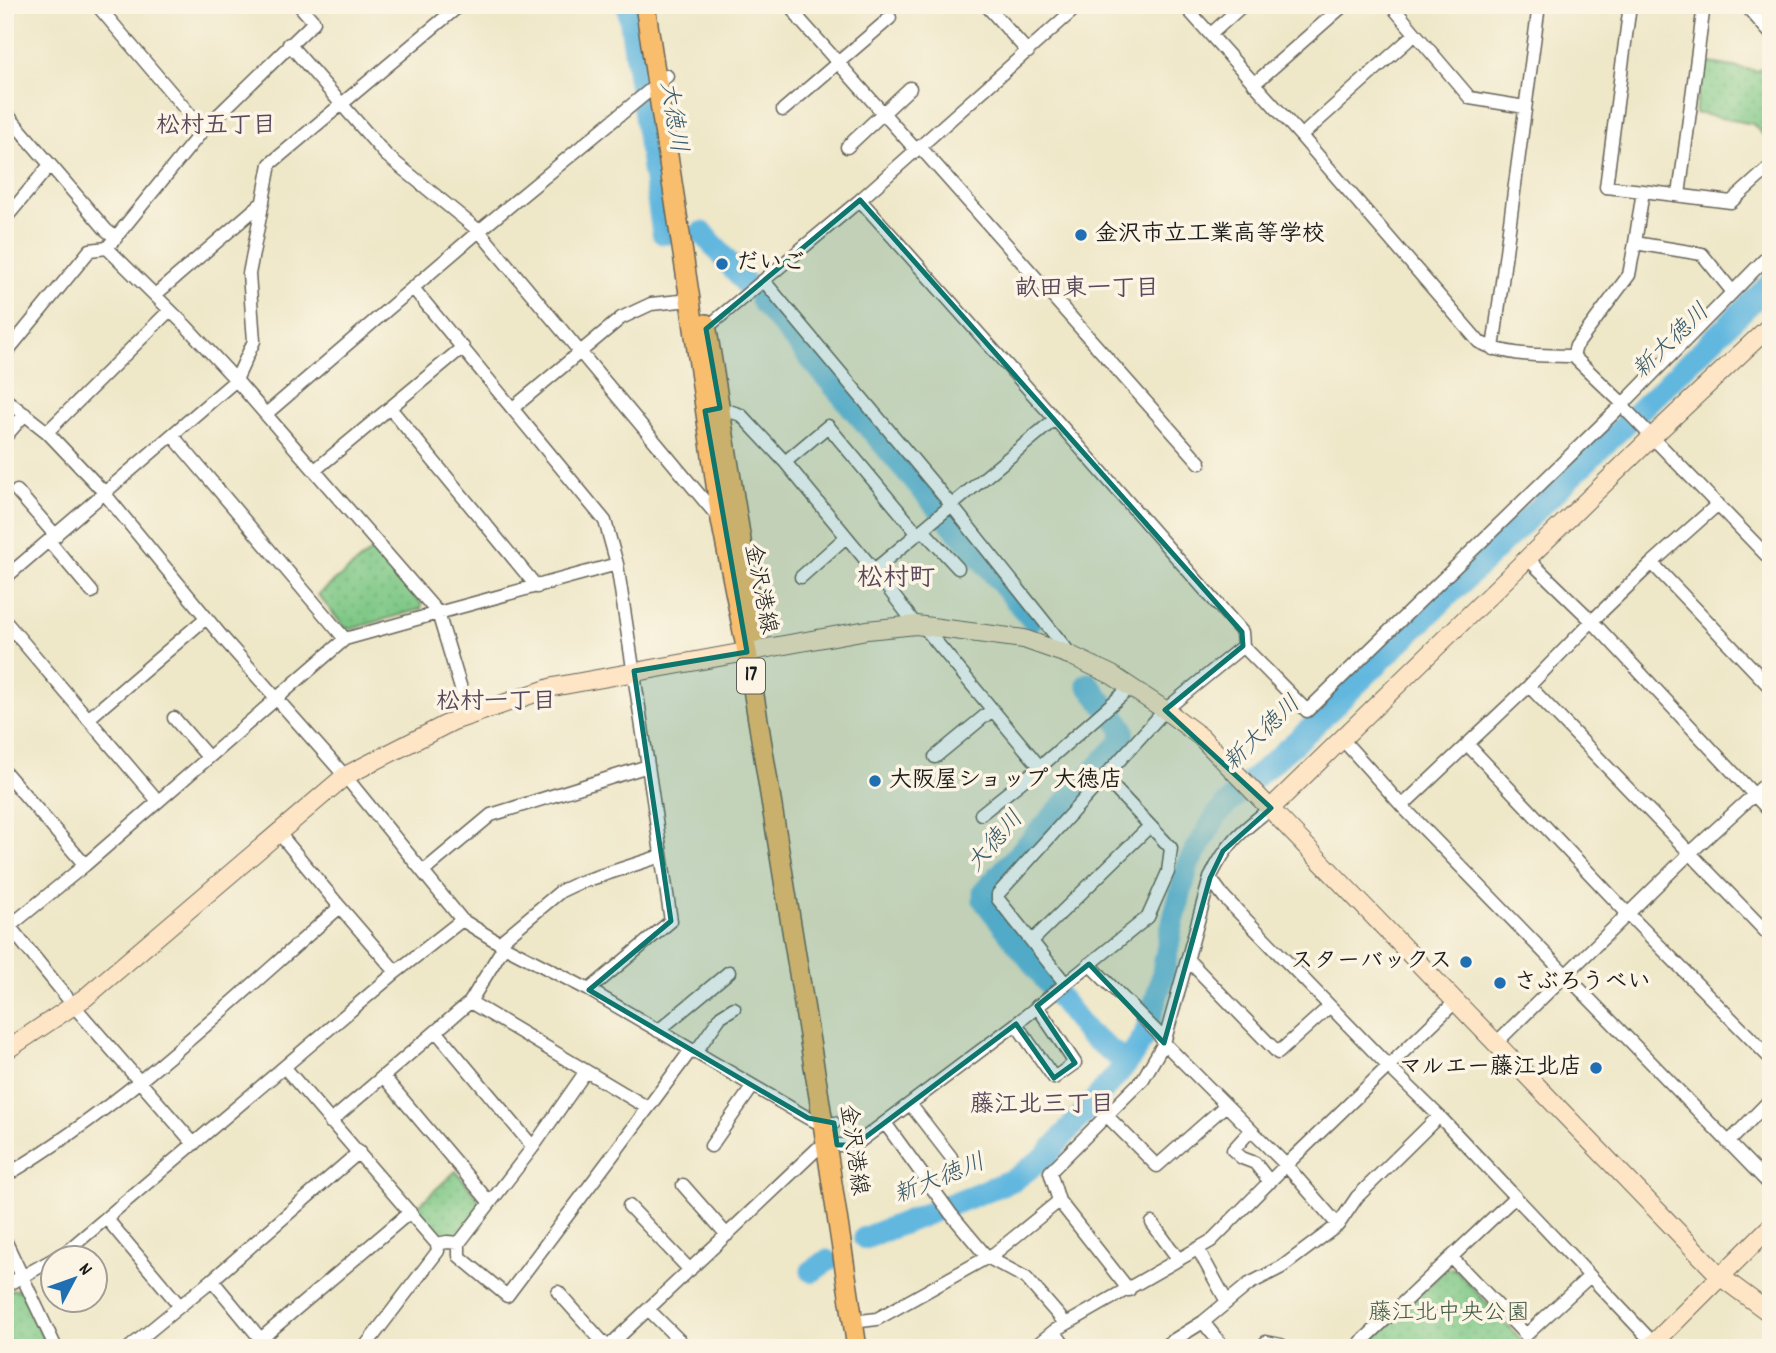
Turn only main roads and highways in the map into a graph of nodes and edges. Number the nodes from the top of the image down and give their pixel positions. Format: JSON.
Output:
{"nodes":[{"id":1,"x":645,"y":5,"type":"edge"},
{"id":2,"x":656,"y":5,"type":"edge"},
{"id":3,"x":651,"y":88,"type":"junction"},
{"id":4,"x":700,"y":331,"type":"junction"},
{"id":5,"x":712,"y":409,"type":"junction"},
{"id":6,"x":753,"y":650,"type":"junction"},
{"id":7,"x":858,"y":1321,"type":"junction"},
{"id":8,"x":857,"y":1348,"type":"edge"},
{"id":9,"x":868,"y":1348,"type":"edge"}],
"edges":[{"from":1,"to":3,"type":"main road","name":"金沢港線","number":"17"},
{"from":2,"to":3,"type":"main road","name":"金沢港線","number":"17"},
{"from":3,"to":4,"type":"main road","name":"金沢港線","number":"17"},
{"from":3,"to":4,"type":"main road","name":"金沢港線","number":"17"},
{"from":4,"to":5,"type":"main road","name":"金沢港線","number":"17"},
{"from":5,"to":6,"type":"main road","name":"金沢港線","number":"17"},
{"from":5,"to":6,"type":"main road","name":"金沢港線","number":"17"},
{"from":6,"to":7,"type":"main road","name":"金沢港線","number":"17"},
{"from":7,"to":8,"type":"main road","name":"金沢港線","number":"17"},
{"from":7,"to":9,"type":"main road","name":"金沢港線","number":"17"}]}
